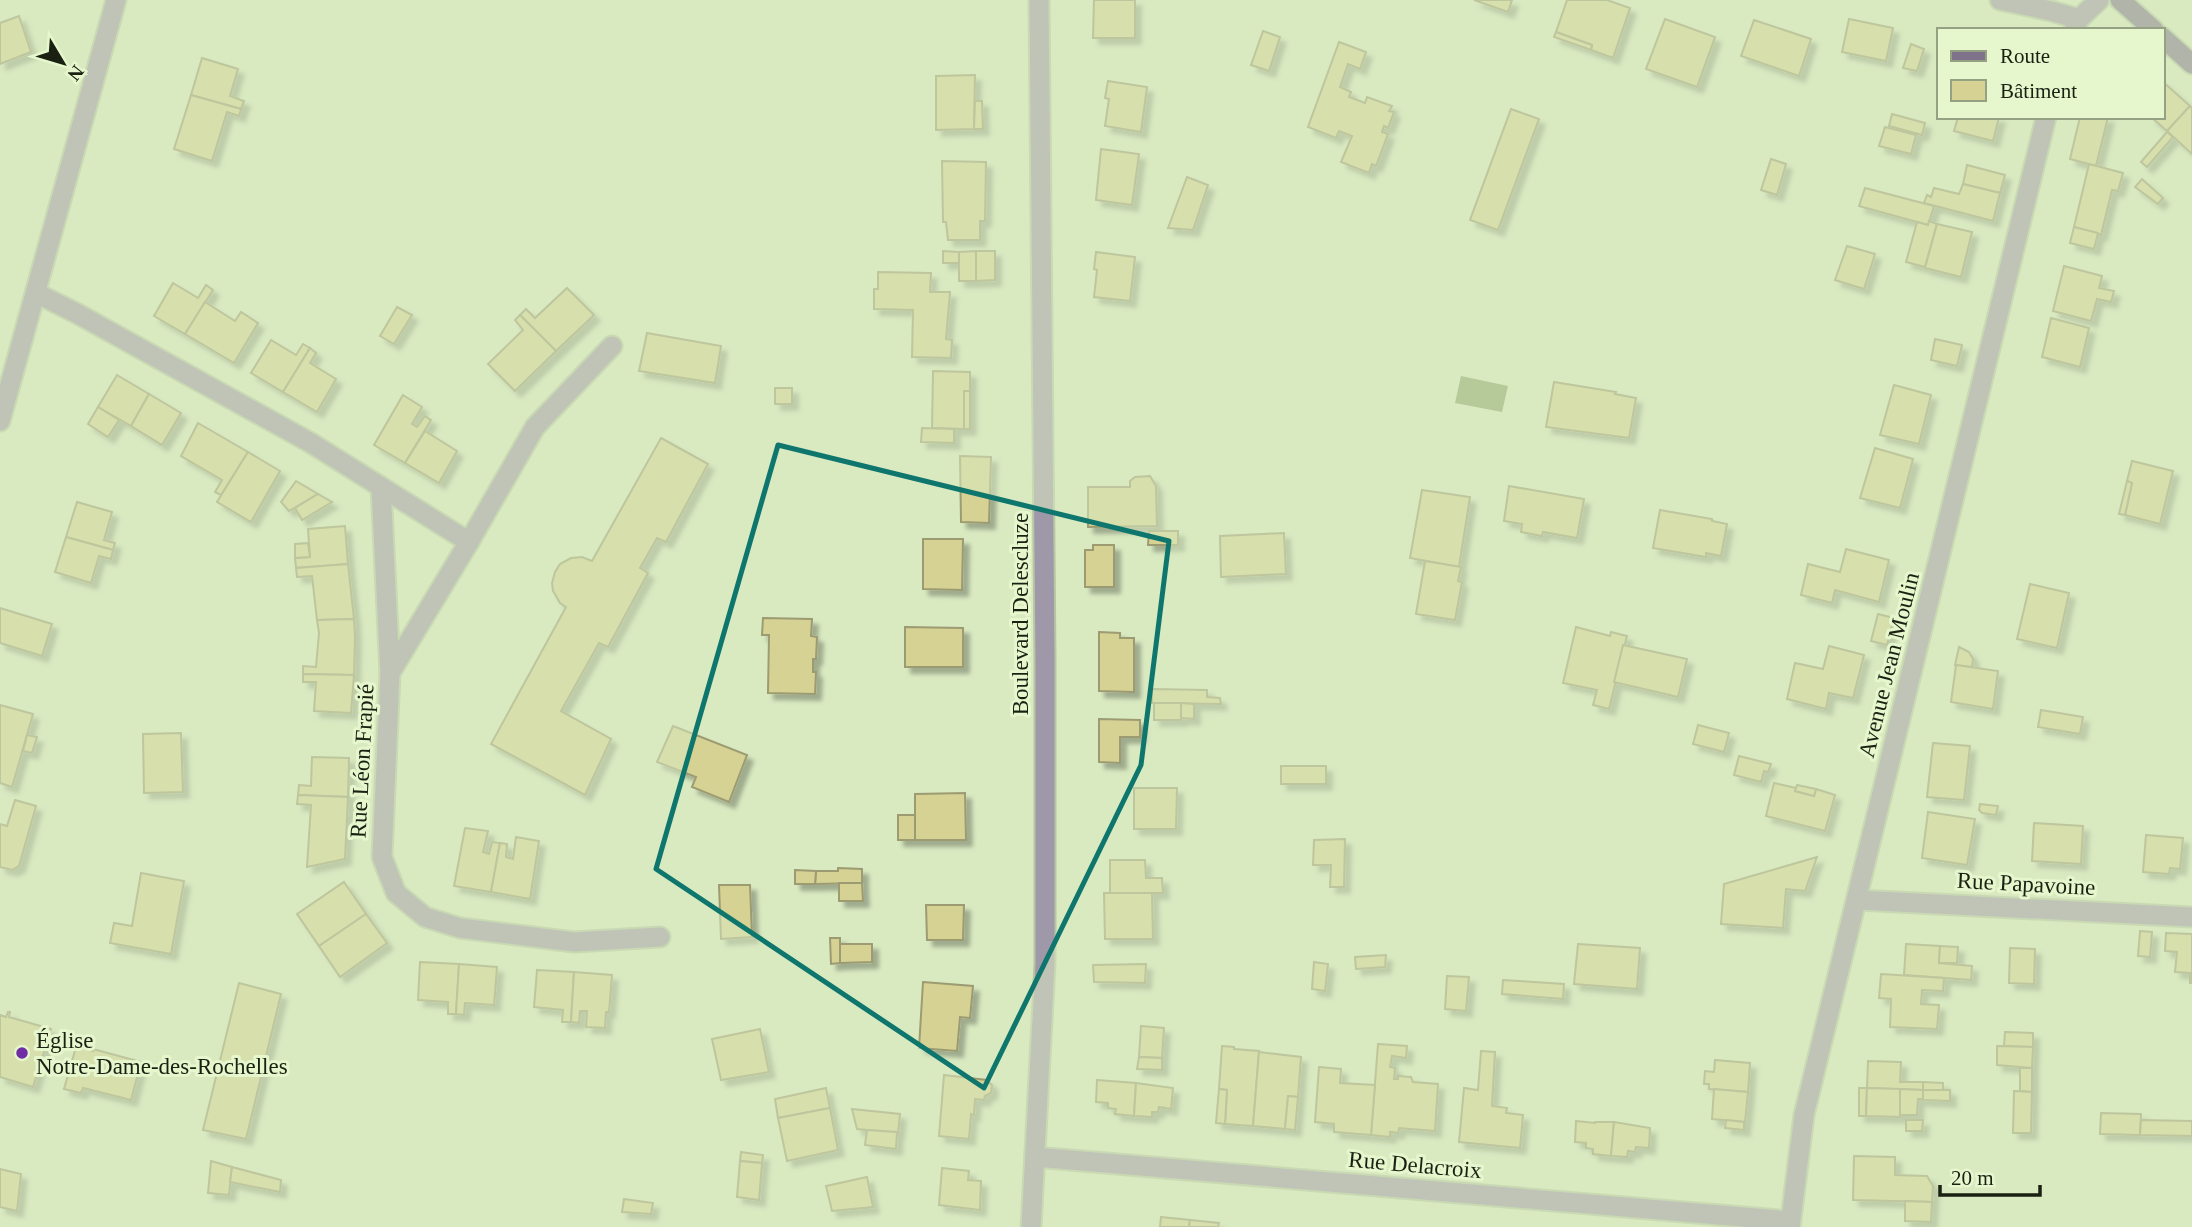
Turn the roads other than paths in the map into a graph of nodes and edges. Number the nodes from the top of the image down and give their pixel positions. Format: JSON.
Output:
{"nodes":[{"id":1,"x":116,"y":0,"type":"edge"},
{"id":2,"x":1039,"y":0,"type":"edge"},
{"id":3,"x":2000,"y":0,"type":"edge"},
{"id":4,"x":2099,"y":0,"type":"edge"},
{"id":5,"x":2120,"y":0,"type":"edge"},
{"id":6,"x":2077,"y":24,"type":"edge"},
{"id":7,"x":2152,"y":28,"type":"edge"},
{"id":8,"x":2164,"y":39,"type":"edge"},
{"id":9,"x":2192,"y":64,"type":"edge"},
{"id":10,"x":2046,"y":119,"type":"edge"},
{"id":11,"x":36,"y":293,"type":"junction"},
{"id":12,"x":612,"y":346,"type":"dead end"},
{"id":13,"x":0,"y":421,"type":"edge"},
{"id":14,"x":381,"y":487,"type":"junction"},
{"id":15,"x":468,"y":542,"type":"junction"},
{"id":16,"x":390,"y":673,"type":"junction"},
{"id":17,"x":1858,"y":900,"type":"junction"},
{"id":18,"x":2192,"y":917,"type":"edge"},
{"id":19,"x":660,"y":937,"type":"dead end"},
{"id":20,"x":1035,"y":1157,"type":"junction"},
{"id":21,"x":1790,"y":1224,"type":"edge"},
{"id":22,"x":1031,"y":1227,"type":"edge"}],
"edges":[{"from":1,"to":11,"type":"street"},
{"from":2,"to":20,"type":"street","name":"Boulevard Delescluze"},
{"from":3,"to":6,"type":"street"},
{"from":4,"to":6,"type":"street"},
{"from":5,"to":7,"type":"main road"},
{"from":8,"to":9,"type":"main road"},
{"from":10,"to":17,"type":"street","name":"Avenue Jean Moulin"},
{"from":11,"to":13,"type":"street"},
{"from":11,"to":14,"type":"street"},
{"from":12,"to":15,"type":"street","name":"Rue Léon Frapié"},
{"from":14,"to":15,"type":"street"},
{"from":14,"to":16,"type":"street"},
{"from":15,"to":16,"type":"street","name":"Rue Léon Frapié"},
{"from":16,"to":19,"type":"street","name":"Rue Léon Frapié"},
{"from":17,"to":18,"type":"street","name":"Rue Papavoine"},
{"from":17,"to":21,"type":"street","name":"Avenue Jean Moulin"},
{"from":20,"to":21,"type":"street","name":"Rue Delacroix"},
{"from":20,"to":22,"type":"street","name":"Boulevard Delescluze"}]}
